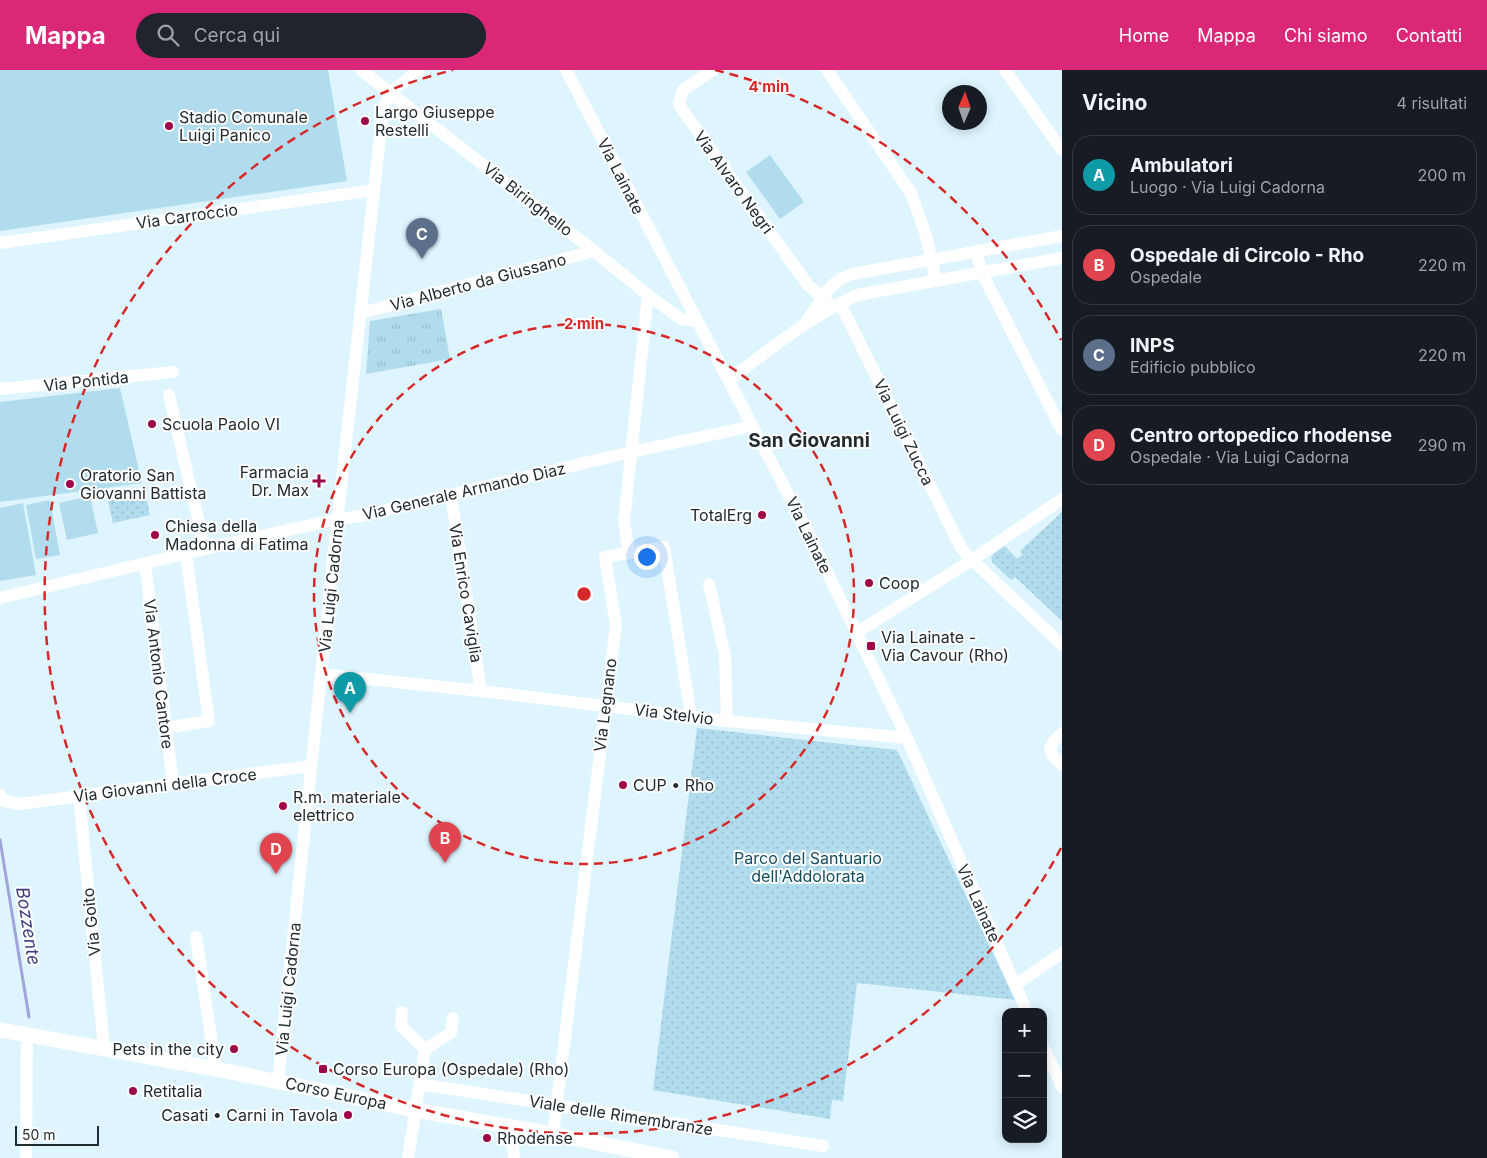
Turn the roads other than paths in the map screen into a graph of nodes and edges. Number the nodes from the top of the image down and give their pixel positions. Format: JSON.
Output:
{"nodes":[{"id":1,"x":361,"y":70,"type":"edge"},
{"id":2,"x":419,"y":70,"type":"edge"},
{"id":3,"x":713,"y":70,"type":"edge"},
{"id":4,"x":827,"y":70,"type":"edge"},
{"id":5,"x":1005,"y":70,"type":"edge"},
{"id":6,"x":569,"y":71,"type":"edge"},
{"id":7,"x":391,"y":92,"type":"junction"},
{"id":8,"x":1062,"y":150,"type":"edge"},
{"id":9,"x":374,"y":190,"type":"junction"},
{"id":10,"x":1062,"y":236,"type":"edge"},
{"id":11,"x":0,"y":243,"type":"edge"},
{"id":12,"x":594,"y":251,"type":"junction"},
{"id":13,"x":976,"y":251,"type":"junction"},
{"id":14,"x":1062,"y":258,"type":"edge"},
{"id":15,"x":932,"y":259,"type":"junction"},
{"id":16,"x":982,"y":273,"type":"junction"},
{"id":17,"x":936,"y":281,"type":"junction"},
{"id":18,"x":832,"y":284,"type":"junction"},
{"id":19,"x":648,"y":295,"type":"junction"},
{"id":20,"x":823,"y":297,"type":"junction"},
{"id":21,"x":840,"y":303,"type":"junction"},
{"id":22,"x":361,"y":313,"type":"junction"},
{"id":23,"x":697,"y":321,"type":"junction"},
{"id":24,"x":800,"y":328,"type":"junction"},
{"id":25,"x":173,"y":372,"type":"dead end"},
{"id":26,"x":729,"y":380,"type":"junction"},
{"id":27,"x":0,"y":389,"type":"edge"},
{"id":28,"x":169,"y":395,"type":"dead end"},
{"id":29,"x":753,"y":426,"type":"junction"},
{"id":30,"x":1062,"y":430,"type":"edge"},
{"id":31,"x":631,"y":452,"type":"junction"},
{"id":32,"x":451,"y":495,"type":"junction"},
{"id":33,"x":1062,"y":499,"type":"edge"},
{"id":34,"x":338,"y":519,"type":"junction"},
{"id":35,"x":205,"y":549,"type":"junction"},
{"id":36,"x":629,"y":553,"type":"junction"},
{"id":37,"x":186,"y":554,"type":"junction"},
{"id":38,"x":972,"y":560,"type":"junction"},
{"id":39,"x":145,"y":564,"type":"junction"},
{"id":40,"x":709,"y":584,"type":"dead end"},
{"id":41,"x":0,"y":598,"type":"edge"},
{"id":42,"x":856,"y":633,"type":"junction"},
{"id":43,"x":1062,"y":645,"type":"edge"},
{"id":44,"x":321,"y":674,"type":"junction"},
{"id":45,"x":481,"y":690,"type":"junction"},
{"id":46,"x":605,"y":705,"type":"junction"},
{"id":47,"x":691,"y":716,"type":"junction"},
{"id":48,"x":727,"y":721,"type":"junction"},
{"id":49,"x":165,"y":728,"type":"junction"},
{"id":50,"x":1062,"y":733,"type":"edge"},
{"id":51,"x":907,"y":738,"type":"junction"},
{"id":52,"x":1062,"y":765,"type":"edge"},
{"id":53,"x":311,"y":766,"type":"junction"},
{"id":54,"x":173,"y":784,"type":"junction"},
{"id":55,"x":0,"y":796,"type":"edge"},
{"id":56,"x":79,"y":796,"type":"junction"},
{"id":57,"x":196,"y":937,"type":"dead end"},
{"id":58,"x":1062,"y":953,"type":"edge"},
{"id":59,"x":1015,"y":985,"type":"junction"},
{"id":60,"x":1025,"y":1008,"type":"edge"},
{"id":61,"x":402,"y":1012,"type":"dead end"},
{"id":62,"x":453,"y":1018,"type":"dead end"},
{"id":63,"x":0,"y":1030,"type":"edge"},
{"id":64,"x":27,"y":1034,"type":"junction"},
{"id":65,"x":104,"y":1048,"type":"junction"},
{"id":66,"x":425,"y":1049,"type":"junction"},
{"id":67,"x":1046,"y":1053,"type":"edge"},
{"id":68,"x":216,"y":1069,"type":"junction"},
{"id":69,"x":278,"y":1081,"type":"junction"},
{"id":70,"x":419,"y":1084,"type":"junction"},
{"id":71,"x":1062,"y":1087,"type":"edge"},
{"id":72,"x":557,"y":1105,"type":"junction"},
{"id":73,"x":415,"y":1110,"type":"junction"},
{"id":74,"x":511,"y":1127,"type":"junction"},
{"id":75,"x":553,"y":1134,"type":"junction"},
{"id":76,"x":823,"y":1146,"type":"dead end"},
{"id":77,"x":26,"y":1158,"type":"edge"},
{"id":78,"x":408,"y":1158,"type":"edge"},
{"id":79,"x":514,"y":1158,"type":"edge"},
{"id":80,"x":672,"y":1158,"type":"edge"}],
"edges":[{"from":1,"to":7,"type":"street","name":"Via Biringhello"},
{"from":2,"to":7,"type":"street"},
{"from":3,"to":20,"type":"street","name":"Via Alvaro Negri"},
{"from":4,"to":15,"type":"street"},
{"from":5,"to":8,"type":"street"},
{"from":6,"to":23,"type":"street","name":"Via Lainate"},
{"from":7,"to":9,"type":"street","name":"Via Luigi Cadorna"},
{"from":7,"to":12,"type":"street","name":"Via Biringhello"},
{"from":9,"to":11,"type":"street","name":"Via Carroccio"},
{"from":9,"to":22,"type":"street","name":"Via Luigi Cadorna"},
{"from":10,"to":13,"type":"street"},
{"from":12,"to":19,"type":"street","name":"Via Biringhello"},
{"from":12,"to":22,"type":"street","name":"Via Alberto da Giussano"},
{"from":13,"to":15,"type":"street"},
{"from":13,"to":16,"type":"street"},
{"from":14,"to":16,"type":"street"},
{"from":15,"to":17,"type":"street"},
{"from":15,"to":18,"type":"street"},
{"from":16,"to":17,"type":"street"},
{"from":16,"to":30,"type":"street"},
{"from":17,"to":21,"type":"street"},
{"from":18,"to":20,"type":"street"},
{"from":18,"to":21,"type":"street"},
{"from":19,"to":23,"type":"street","name":"Via Biringhello"},
{"from":19,"to":31,"type":"street"},
{"from":20,"to":21,"type":"street"},
{"from":20,"to":24,"type":"street"},
{"from":21,"to":24,"type":"street"},
{"from":21,"to":38,"type":"street","name":"Via Luigi Zucca"},
{"from":22,"to":34,"type":"street","name":"Via Luigi Cadorna"},
{"from":23,"to":26,"type":"street","name":"Via Lainate"},
{"from":24,"to":26,"type":"street"},
{"from":25,"to":27,"type":"street","name":"Via Pontida"},
{"from":26,"to":29,"type":"street","name":"Via Lainate"},
{"from":28,"to":35,"type":"street"},
{"from":29,"to":31,"type":"street","name":"Via Generale Armando Diaz"},
{"from":29,"to":42,"type":"street","name":"Via Lainate"},
{"from":31,"to":32,"type":"street","name":"Via Generale Armando Diaz"},
{"from":31,"to":36,"type":"street"},
{"from":32,"to":34,"type":"street","name":"Via Generale Armando Diaz"},
{"from":32,"to":45,"type":"street","name":"Via Enrico Caviglia"},
{"from":33,"to":38,"type":"street"},
{"from":34,"to":35,"type":"street","name":"Via Generale Armando Diaz"},
{"from":34,"to":44,"type":"street","name":"Via Luigi Cadorna"},
{"from":35,"to":37,"type":"street","name":"Via Generale Armando Diaz"},
{"from":36,"to":46,"type":"street","name":"Via Legnano"},
{"from":36,"to":47,"type":"street","name":"Via Legnano"},
{"from":37,"to":39,"type":"street","name":"Via Generale Armando Diaz"},
{"from":37,"to":49,"type":"street"},
{"from":38,"to":42,"type":"street"},
{"from":38,"to":43,"type":"street","name":"Via Luigi Zucca"},
{"from":39,"to":41,"type":"street","name":"Via Generale Armando Diaz"},
{"from":39,"to":49,"type":"street","name":"Via Antonio Cantore"},
{"from":40,"to":48,"type":"street"},
{"from":42,"to":51,"type":"street","name":"Via Lainate"},
{"from":44,"to":45,"type":"street","name":"Via Stelvio"},
{"from":44,"to":53,"type":"street","name":"Via Luigi Cadorna"},
{"from":45,"to":46,"type":"street","name":"Via Stelvio"},
{"from":46,"to":47,"type":"street","name":"Via Stelvio"},
{"from":46,"to":72,"type":"street","name":"Via Legnano"},
{"from":47,"to":48,"type":"street","name":"Via Stelvio"},
{"from":48,"to":51,"type":"street","name":"Via Stelvio"},
{"from":49,"to":54,"type":"street","name":"Via Antonio Cantore"},
{"from":50,"to":52,"type":"street"},
{"from":51,"to":59,"type":"street","name":"Via Lainate"},
{"from":53,"to":54,"type":"street","name":"Via Giovanni della Croce"},
{"from":53,"to":69,"type":"street","name":"Via Luigi Cadorna"},
{"from":54,"to":56,"type":"street","name":"Via Giovanni della Croce"},
{"from":55,"to":56,"type":"street","name":"Via Giovanni della Croce"},
{"from":56,"to":65,"type":"street","name":"Via Goito"},
{"from":57,"to":68,"type":"street"},
{"from":58,"to":59,"type":"street"},
{"from":59,"to":60,"type":"street","name":"Via Lainate"},
{"from":61,"to":66,"type":"street"},
{"from":62,"to":66,"type":"street"},
{"from":63,"to":64,"type":"main road","name":"Corso Europa"},
{"from":64,"to":65,"type":"main road","name":"Corso Europa"},
{"from":64,"to":77,"type":"street"},
{"from":65,"to":68,"type":"main road","name":"Corso Europa"},
{"from":66,"to":70,"type":"street"},
{"from":67,"to":71,"type":"street"},
{"from":68,"to":69,"type":"main road","name":"Corso Europa"},
{"from":69,"to":73,"type":"main road","name":"Corso Europa"},
{"from":70,"to":72,"type":"street","name":"Viale delle Rimembranze"},
{"from":70,"to":73,"type":"street"},
{"from":72,"to":75,"type":"street","name":"Via Legnano"},
{"from":72,"to":76,"type":"street","name":"Viale delle Rimembranze"},
{"from":73,"to":74,"type":"main road","name":"Corso Europa"},
{"from":73,"to":78,"type":"street"},
{"from":74,"to":75,"type":"main road","name":"Corso Europa"},
{"from":74,"to":79,"type":"street"},
{"from":75,"to":80,"type":"main road","name":"Corso Europa"}]}
